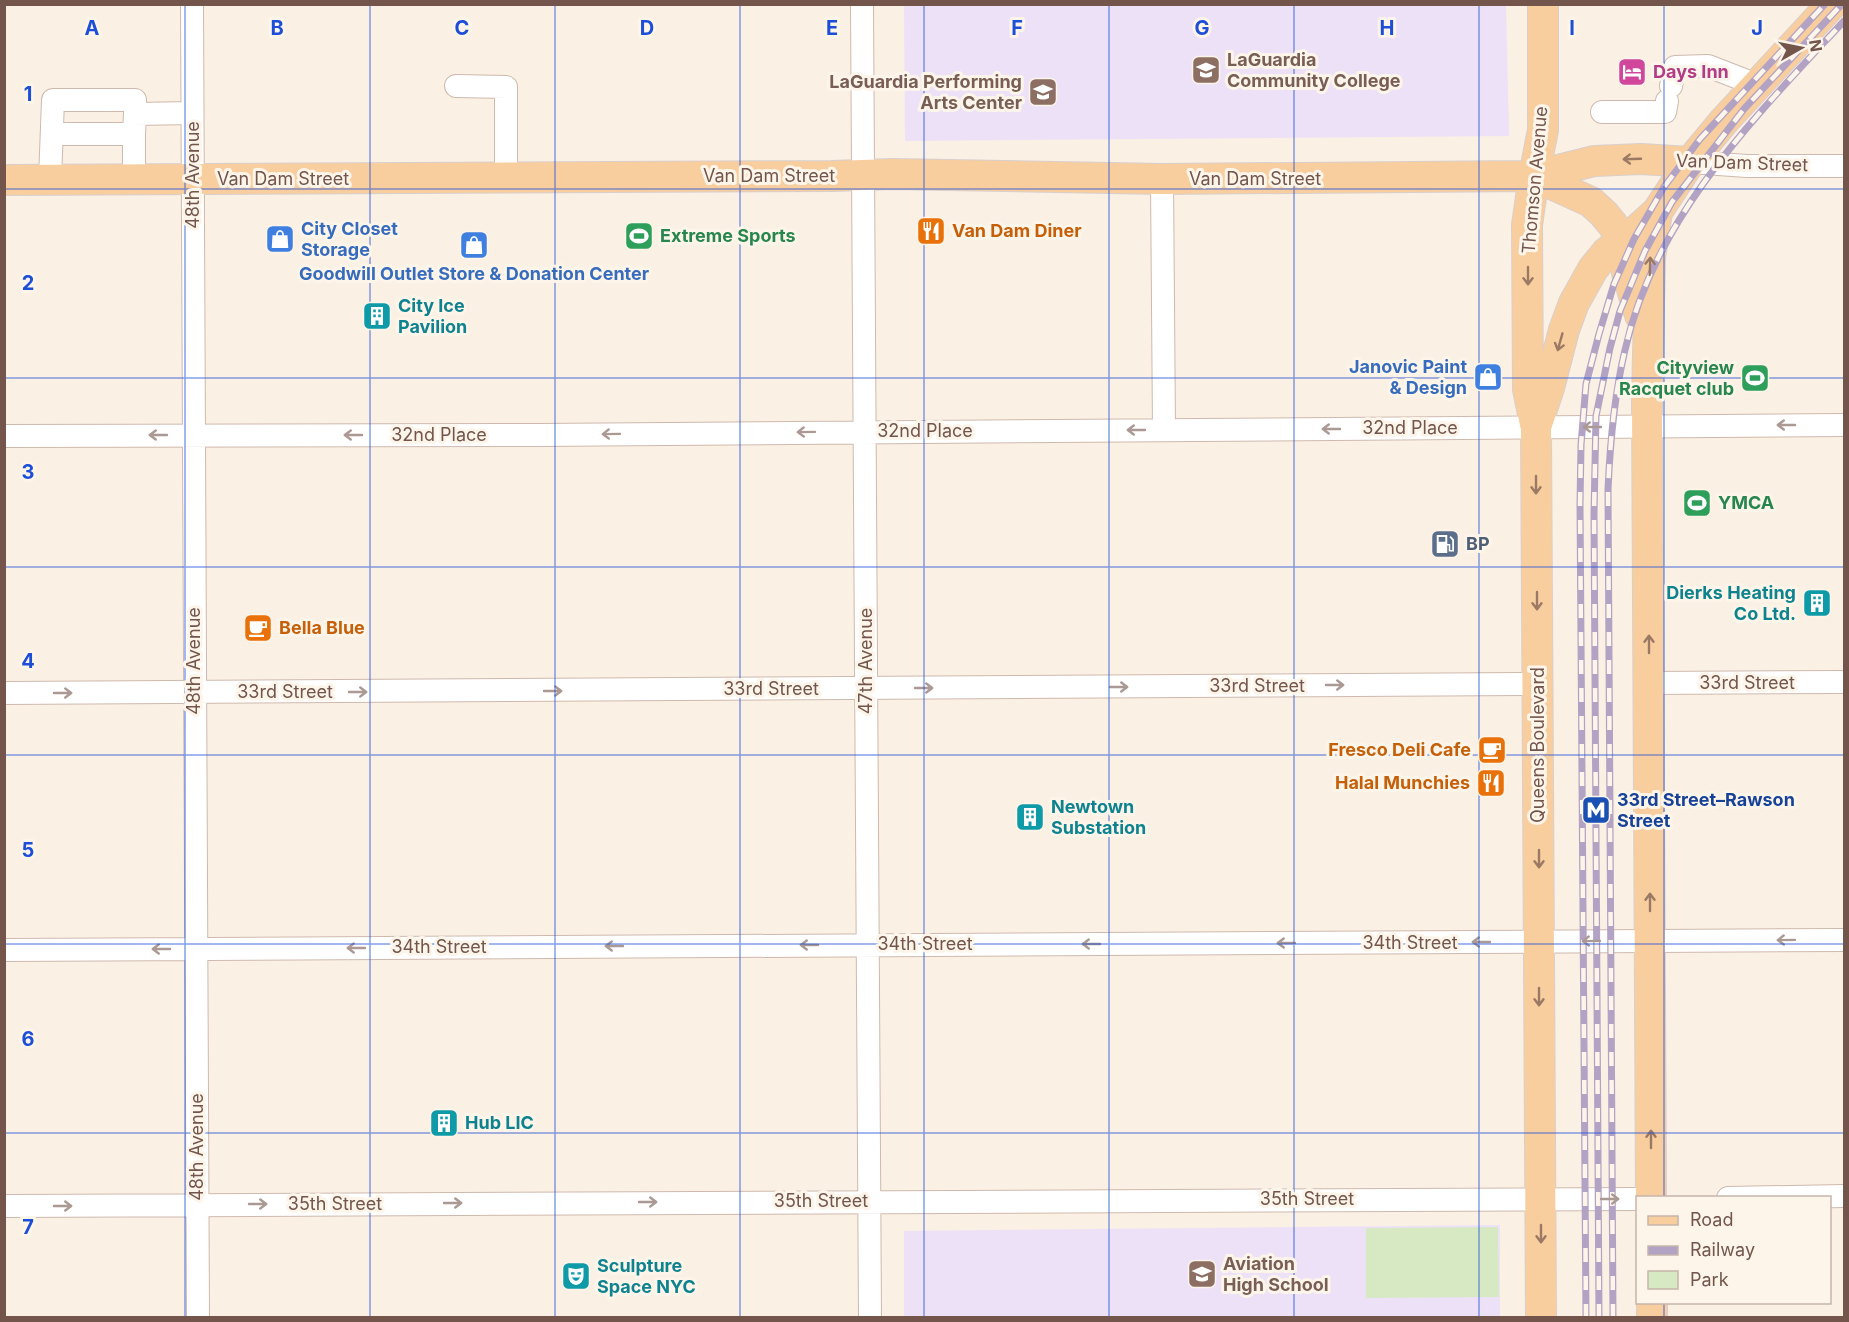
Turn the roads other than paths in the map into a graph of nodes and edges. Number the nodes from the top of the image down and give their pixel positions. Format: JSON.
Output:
{"nodes":[{"id":1,"x":192,"y":4,"type":"edge"},
{"id":2,"x":862,"y":4,"type":"edge"},
{"id":3,"x":1542,"y":4,"type":"edge"},
{"id":4,"x":1833,"y":4,"type":"edge"},
{"id":5,"x":1757,"y":85,"type":"junction"},
{"id":6,"x":456,"y":86,"type":"dead end"},
{"id":7,"x":1602,"y":112,"type":"dead end"},
{"id":8,"x":192,"y":113,"type":"junction"},
{"id":9,"x":134,"y":124,"type":"junction"},
{"id":10,"x":53,"y":134,"type":"junction"},
{"id":11,"x":1690,"y":162,"type":"junction"},
{"id":12,"x":1845,"y":166,"type":"edge"},
{"id":13,"x":863,"y":175,"type":"junction"},
{"id":14,"x":1534,"y":176,"type":"junction"},
{"id":15,"x":506,"y":178,"type":"junction"},
{"id":16,"x":134,"y":179,"type":"junction"},
{"id":17,"x":193,"y":179,"type":"junction"},
{"id":18,"x":1162,"y":179,"type":"junction"},
{"id":19,"x":4,"y":180,"type":"edge"},
{"id":20,"x":50,"y":180,"type":"junction"},
{"id":21,"x":1657,"y":212,"type":"junction"},
{"id":22,"x":1622,"y":240,"type":"junction"},
{"id":23,"x":1649,"y":345,"type":"junction"},
{"id":24,"x":1845,"y":425,"type":"edge"},
{"id":25,"x":1648,"y":426,"type":"junction"},
{"id":26,"x":1536,"y":427,"type":"junction"},
{"id":27,"x":1164,"y":430,"type":"junction"},
{"id":28,"x":864,"y":432,"type":"junction"},
{"id":29,"x":193,"y":435,"type":"junction"},
{"id":30,"x":4,"y":436,"type":"edge"},
{"id":31,"x":1845,"y":682,"type":"edge"},
{"id":32,"x":1649,"y":683,"type":"junction"},
{"id":33,"x":1538,"y":684,"type":"junction"},
{"id":34,"x":866,"y":688,"type":"junction"},
{"id":35,"x":194,"y":692,"type":"junction"},
{"id":36,"x":4,"y":693,"type":"edge"},
{"id":37,"x":1845,"y":940,"type":"edge"},
{"id":38,"x":1651,"y":941,"type":"junction"},
{"id":39,"x":1539,"y":942,"type":"junction"},
{"id":40,"x":868,"y":944,"type":"junction"},
{"id":41,"x":196,"y":949,"type":"junction"},
{"id":42,"x":4,"y":950,"type":"edge"},
{"id":43,"x":1652,"y":1196,"type":"edge"},
{"id":44,"x":1540,"y":1198,"type":"junction"},
{"id":45,"x":1636,"y":1199,"type":"edge"},
{"id":46,"x":869,"y":1201,"type":"junction"},
{"id":47,"x":197,"y":1205,"type":"junction"},
{"id":48,"x":4,"y":1206,"type":"edge"},
{"id":49,"x":198,"y":1317,"type":"edge"},
{"id":50,"x":870,"y":1317,"type":"edge"},
{"id":51,"x":1541,"y":1317,"type":"edge"}],
"edges":[{"from":1,"to":8,"type":"street","name":"48th Avenue"},
{"from":2,"to":13,"type":"street","name":"47th Avenue"},
{"from":3,"to":14,"type":"main road","name":"Thomson Avenue"},
{"from":4,"to":5,"type":"main road","name":"Queens Boulevard"},
{"from":5,"to":7,"type":"street"},
{"from":5,"to":11,"type":"main road","name":"Queens Boulevard"},
{"from":6,"to":15,"type":"street"},
{"from":8,"to":9,"type":"street"},
{"from":8,"to":17,"type":"street","name":"48th Avenue"},
{"from":9,"to":10,"type":"street"},
{"from":9,"to":10,"type":"street"},
{"from":9,"to":16,"type":"street"},
{"from":10,"to":20,"type":"street"},
{"from":11,"to":12,"type":"street","name":"Van Dam Street"},
{"from":11,"to":14,"type":"main road","name":"Van Dam Street","one_way":true},
{"from":11,"to":21,"type":"main road","name":"Queens Boulevard"},
{"from":13,"to":15,"type":"main road","name":"Van Dam Street"},
{"from":13,"to":18,"type":"main road","name":"Van Dam Street"},
{"from":13,"to":28,"type":"street","name":"47th Avenue"},
{"from":14,"to":18,"type":"main road","name":"Van Dam Street"},
{"from":14,"to":22,"type":"main road","name":"Van Dam Street"},
{"from":14,"to":26,"type":"main road","name":"Thomson Avenue","one_way":true},
{"from":15,"to":17,"type":"main road","name":"Van Dam Street"},
{"from":16,"to":17,"type":"main road","name":"Van Dam Street"},
{"from":16,"to":20,"type":"main road","name":"Van Dam Street"},
{"from":17,"to":29,"type":"street","name":"48th Avenue"},
{"from":18,"to":27,"type":"street"},
{"from":19,"to":20,"type":"main road","name":"Van Dam Street"},
{"from":21,"to":22,"type":"main road","name":"Queens Boulevard"},
{"from":23,"to":21,"type":"main road","name":"Queens Boulevard","one_way":true},
{"from":22,"to":23,"type":"main road"},
{"from":22,"to":26,"type":"main road","name":"Queens Boulevard","one_way":true},
{"from":23,"to":25,"type":"main road","name":"Queens Boulevard"},
{"from":24,"to":25,"type":"street","name":"32nd Place","one_way":true},
{"from":25,"to":26,"type":"street","name":"32nd Place","one_way":true},
{"from":32,"to":25,"type":"main road","name":"Queens Boulevard","one_way":true},
{"from":26,"to":27,"type":"street","name":"32nd Place","one_way":true},
{"from":26,"to":33,"type":"main road","name":"Queens Boulevard","one_way":true},
{"from":27,"to":28,"type":"street","name":"32nd Place","one_way":true},
{"from":28,"to":29,"type":"street","name":"32nd Place","one_way":true},
{"from":28,"to":34,"type":"street","name":"47th Avenue"},
{"from":29,"to":30,"type":"street","name":"32nd Place","one_way":true},
{"from":29,"to":35,"type":"street","name":"48th Avenue"},
{"from":31,"to":32,"type":"street","name":"33rd Street"},
{"from":38,"to":32,"type":"main road","name":"Queens Boulevard","one_way":true},
{"from":34,"to":33,"type":"street","name":"33rd Street","one_way":true},
{"from":33,"to":39,"type":"main road","name":"Queens Boulevard","one_way":true},
{"from":35,"to":34,"type":"street","name":"33rd Street","one_way":true},
{"from":34,"to":40,"type":"street","name":"47th Avenue"},
{"from":36,"to":35,"type":"street","name":"33rd Street","one_way":true},
{"from":35,"to":41,"type":"street","name":"48th Avenue"},
{"from":37,"to":38,"type":"street","name":"34th Street","one_way":true},
{"from":38,"to":39,"type":"street","name":"34th Street","one_way":true},
{"from":43,"to":38,"type":"main road","name":"Queens Boulevard","one_way":true},
{"from":39,"to":40,"type":"street","name":"34th Street","one_way":true},
{"from":39,"to":44,"type":"main road","name":"Queens Boulevard","one_way":true},
{"from":40,"to":41,"type":"street","name":"34th Street","one_way":true},
{"from":40,"to":46,"type":"street","name":"47th Avenue"},
{"from":41,"to":42,"type":"street","name":"34th Street","one_way":true},
{"from":41,"to":47,"type":"street","name":"48th Avenue"},
{"from":44,"to":45,"type":"street","name":"35th Street","one_way":true},
{"from":44,"to":46,"type":"street","name":"35th Street"},
{"from":44,"to":51,"type":"main road","name":"Queens Boulevard","one_way":true},
{"from":47,"to":46,"type":"street","name":"35th Street","one_way":true},
{"from":46,"to":50,"type":"street","name":"47th Avenue"},
{"from":48,"to":47,"type":"street","name":"35th Street","one_way":true},
{"from":47,"to":49,"type":"street","name":"48th Avenue"}]}
